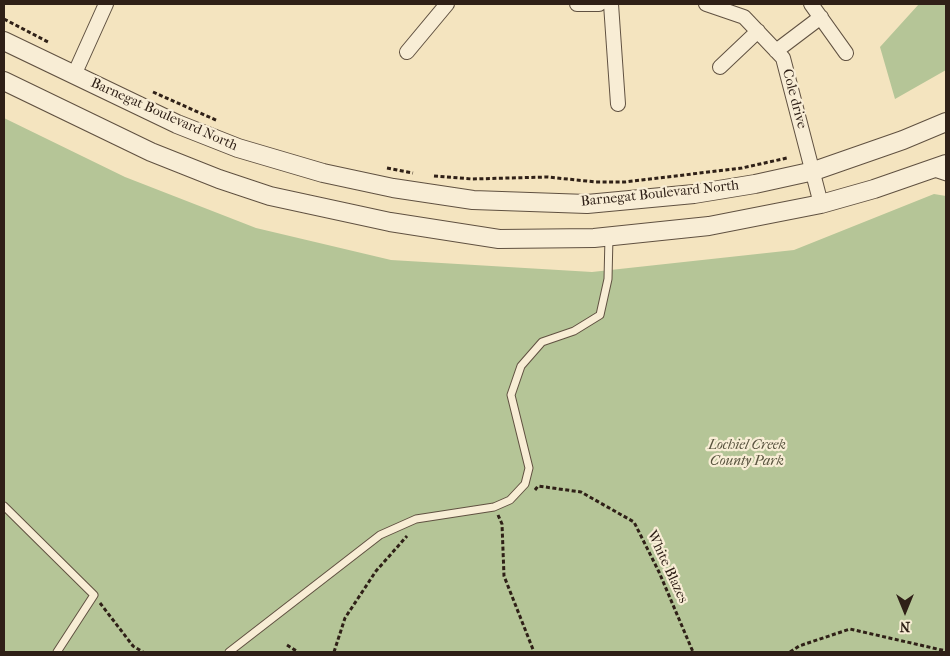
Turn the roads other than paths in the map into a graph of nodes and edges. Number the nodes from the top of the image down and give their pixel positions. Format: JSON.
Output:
{"nodes":[{"id":1,"x":105,"y":4,"type":"edge"},
{"id":2,"x":447,"y":4,"type":"edge"},
{"id":3,"x":577,"y":4,"type":"edge"},
{"id":4,"x":599,"y":4,"type":"edge"},
{"id":5,"x":611,"y":4,"type":"edge"},
{"id":6,"x":706,"y":4,"type":"edge"},
{"id":7,"x":811,"y":4,"type":"edge"},
{"id":8,"x":821,"y":17,"type":"junction"},
{"id":9,"x":758,"y":32,"type":"junction"},
{"id":10,"x":4,"y":41,"type":"edge"},
{"id":11,"x":776,"y":51,"type":"junction"},
{"id":12,"x":407,"y":52,"type":"dead end"},
{"id":13,"x":846,"y":53,"type":"dead end"},
{"id":14,"x":720,"y":66,"type":"dead end"},
{"id":15,"x":74,"y":75,"type":"junction"},
{"id":16,"x":4,"y":81,"type":"edge"},
{"id":17,"x":618,"y":104,"type":"dead end"},
{"id":18,"x":946,"y":122,"type":"edge"},
{"id":19,"x":946,"y":164,"type":"edge"},
{"id":20,"x":814,"y":171,"type":"junction"},
{"id":21,"x":929,"y":172,"type":"junction"},
{"id":22,"x":946,"y":177,"type":"edge"},
{"id":23,"x":821,"y":204,"type":"junction"},
{"id":24,"x":609,"y":236,"type":"junction"},
{"id":25,"x":4,"y":506,"type":"edge"},
{"id":26,"x":57,"y":652,"type":"edge"},
{"id":27,"x":228,"y":652,"type":"edge"}],
"edges":[{"from":1,"to":15,"type":"street"},
{"from":2,"to":12,"type":"street"},
{"from":3,"to":4,"type":"street"},
{"from":5,"to":17,"type":"street"},
{"from":6,"to":9,"type":"street","name":"Cole drive"},
{"from":7,"to":8,"type":"street"},
{"from":8,"to":11,"type":"street"},
{"from":8,"to":13,"type":"street"},
{"from":9,"to":11,"type":"street","name":"Cole drive"},
{"from":9,"to":14,"type":"street"},
{"from":10,"to":15,"type":"street","name":"Barnegat Boulevard North"},
{"from":11,"to":20,"type":"street","name":"Cole drive"},
{"from":15,"to":20,"type":"street","name":"Barnegat Boulevard North"},
{"from":16,"to":24,"type":"street"},
{"from":18,"to":20,"type":"street","name":"Barnegat Boulevard North"},
{"from":19,"to":21,"type":"street"},
{"from":20,"to":23,"type":"street","name":"Cole drive"},
{"from":21,"to":22,"type":"lane"},
{"from":21,"to":23,"type":"street"},
{"from":23,"to":24,"type":"street"},
{"from":24,"to":27,"type":"lane"},
{"from":25,"to":26,"type":"lane"}]}
